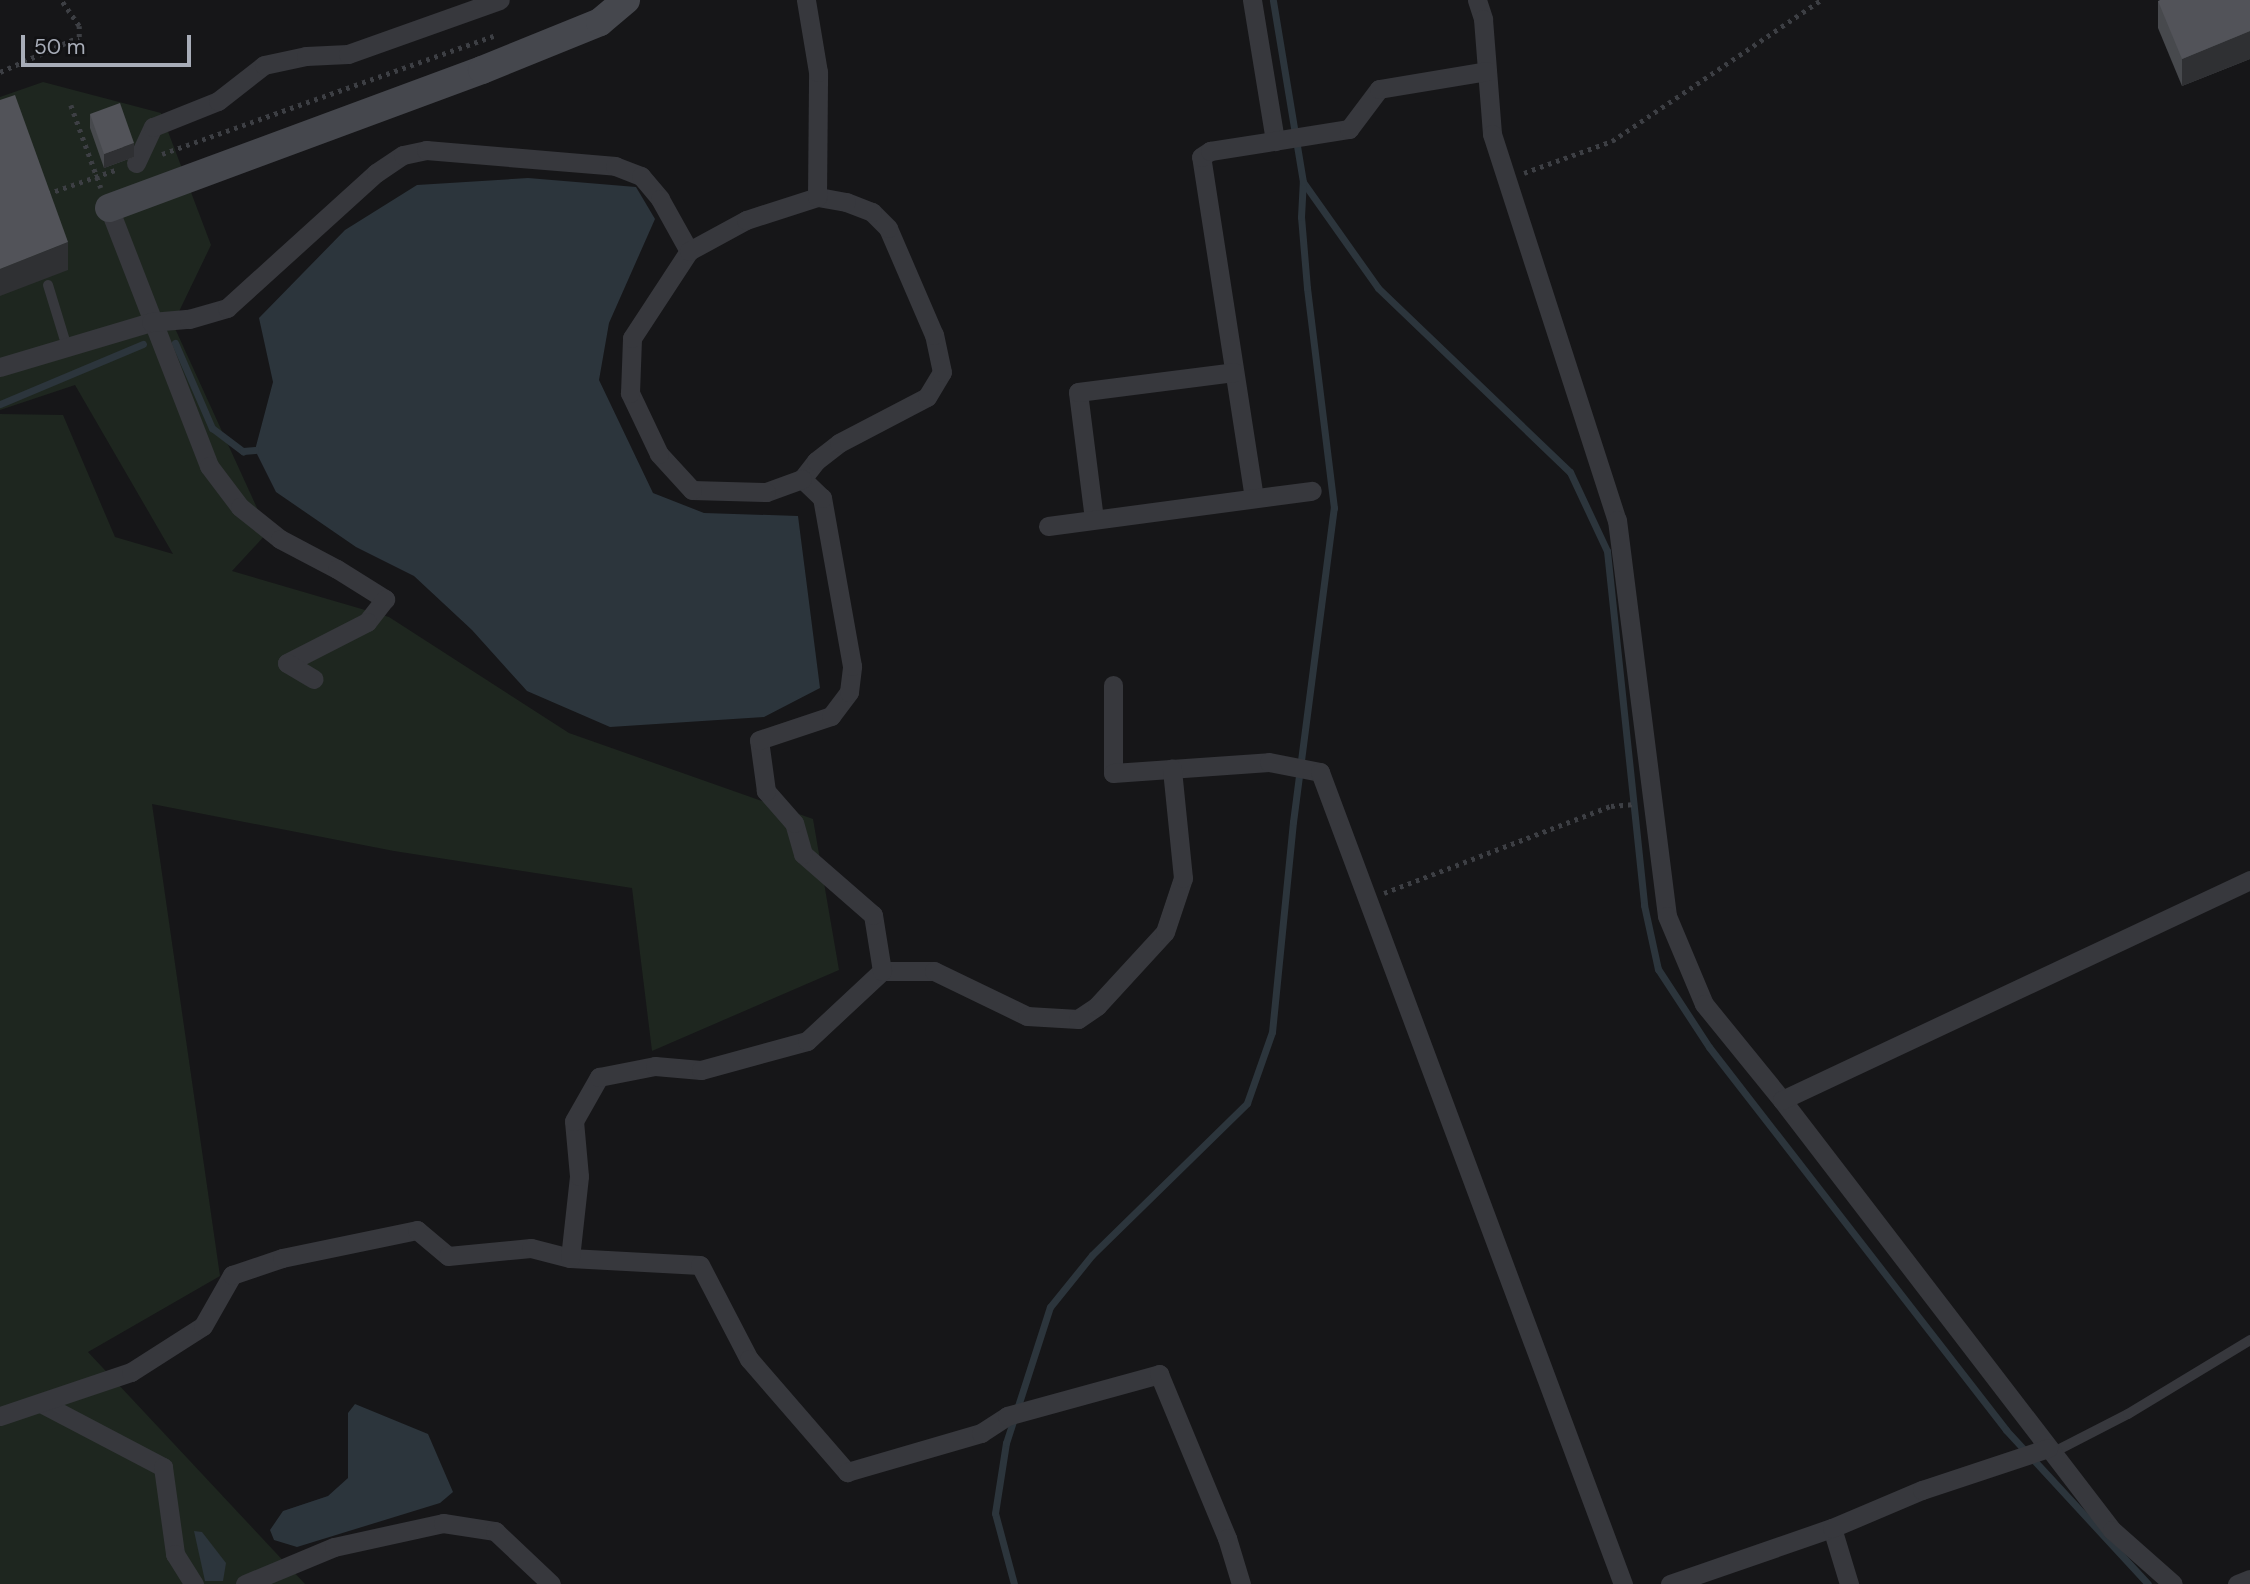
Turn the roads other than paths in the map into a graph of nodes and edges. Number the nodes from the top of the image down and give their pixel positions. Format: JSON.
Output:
{"nodes":[{"id":1,"x":500,"y":0,"type":"edge"},
{"id":2,"x":626,"y":0,"type":"edge"},
{"id":3,"x":806,"y":0,"type":"edge"},
{"id":4,"x":1252,"y":0,"type":"edge"},
{"id":5,"x":1477,"y":0,"type":"edge"},
{"id":6,"x":1487,"y":71,"type":"junction"},
{"id":7,"x":1275,"y":141,"type":"junction"},
{"id":8,"x":136,"y":163,"type":"road end"},
{"id":9,"x":817,"y":197,"type":"junction"},
{"id":10,"x":109,"y":208,"type":"joint"},
{"id":11,"x":690,"y":251,"type":"junction"},
{"id":12,"x":48,"y":285,"type":"dead end"},
{"id":13,"x":151,"y":323,"type":"junction"},
{"id":14,"x":67,"y":347,"type":"junction"},
{"id":15,"x":0,"y":367,"type":"edge"},
{"id":16,"x":1234,"y":372,"type":"junction"},
{"id":17,"x":802,"y":479,"type":"junction"},
{"id":18,"x":1311,"y":491,"type":"dead end"},
{"id":19,"x":1254,"y":498,"type":"junction"},
{"id":20,"x":1094,"y":519,"type":"junction"},
{"id":21,"x":1048,"y":526,"type":"dead end"},
{"id":22,"x":314,"y":679,"type":"dead end"},
{"id":23,"x":1113,"y":685,"type":"dead end"},
{"id":24,"x":1172,"y":769,"type":"junction"},
{"id":25,"x":2250,"y":880,"type":"edge"},
{"id":26,"x":882,"y":971,"type":"junction"},
{"id":27,"x":1782,"y":1100,"type":"junction"},
{"id":28,"x":570,"y":1258,"type":"junction"},
{"id":29,"x":2250,"y":1340,"type":"edge"},
{"id":30,"x":41,"y":1403,"type":"junction"},
{"id":31,"x":0,"y":1416,"type":"edge"},
{"id":32,"x":2050,"y":1451,"type":"junction"},
{"id":33,"x":1832,"y":1528,"type":"junction"},
{"id":34,"x":2250,"y":1579,"type":"edge"},
{"id":35,"x":194,"y":1584,"type":"edge"},
{"id":36,"x":245,"y":1584,"type":"edge"},
{"id":37,"x":551,"y":1584,"type":"edge"},
{"id":38,"x":1241,"y":1584,"type":"edge"},
{"id":39,"x":1623,"y":1584,"type":"edge"},
{"id":40,"x":1670,"y":1584,"type":"edge"},
{"id":41,"x":1849,"y":1584,"type":"edge"},
{"id":42,"x":2173,"y":1584,"type":"edge"},
{"id":43,"x":2237,"y":1584,"type":"edge"}],
"edges":[{"from":1,"to":8,"type":"street"},
{"from":2,"to":10,"type":"street"},
{"from":3,"to":9,"type":"street"},
{"from":4,"to":7,"type":"street"},
{"from":5,"to":6,"type":"street"},
{"from":6,"to":7,"type":"street"},
{"from":6,"to":27,"type":"street"},
{"from":7,"to":16,"type":"street"},
{"from":9,"to":11,"type":"street"},
{"from":9,"to":17,"type":"street"},
{"from":10,"to":13,"type":"street"},
{"from":11,"to":13,"type":"street"},
{"from":11,"to":17,"type":"street"},
{"from":12,"to":14,"type":"lane"},
{"from":13,"to":14,"type":"street"},
{"from":13,"to":22,"type":"street"},
{"from":14,"to":15,"type":"street"},
{"from":16,"to":19,"type":"street"},
{"from":16,"to":20,"type":"street"},
{"from":17,"to":26,"type":"street"},
{"from":18,"to":19,"type":"street"},
{"from":19,"to":20,"type":"street"},
{"from":20,"to":21,"type":"street"},
{"from":23,"to":24,"type":"street"},
{"from":24,"to":26,"type":"street"},
{"from":24,"to":39,"type":"street"},
{"from":25,"to":27,"type":"street"},
{"from":26,"to":28,"type":"street"},
{"from":27,"to":32,"type":"street"},
{"from":28,"to":30,"type":"street"},
{"from":28,"to":38,"type":"street"},
{"from":29,"to":32,"type":"lane"},
{"from":30,"to":31,"type":"street"},
{"from":30,"to":35,"type":"street"},
{"from":32,"to":33,"type":"street"},
{"from":32,"to":42,"type":"street"},
{"from":33,"to":40,"type":"street"},
{"from":33,"to":41,"type":"street"},
{"from":34,"to":43,"type":"street"},
{"from":36,"to":37,"type":"street"}]}
